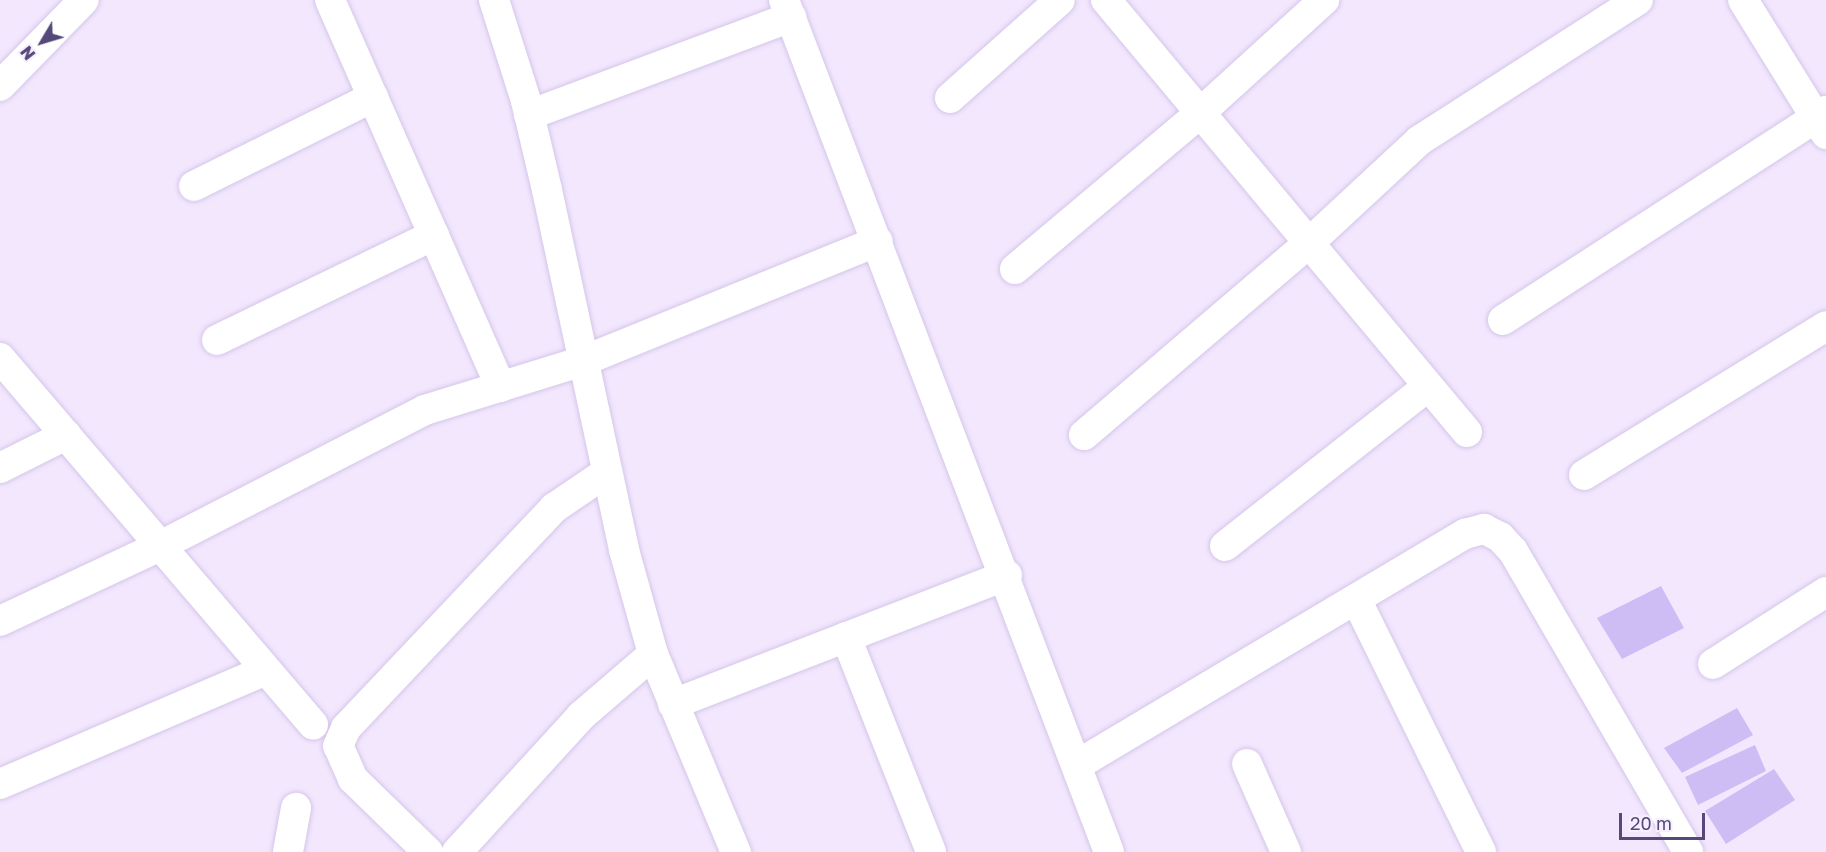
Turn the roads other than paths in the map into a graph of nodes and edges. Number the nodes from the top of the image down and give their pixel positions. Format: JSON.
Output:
{"nodes":[{"id":1,"x":84,"y":0,"type":"edge"},
{"id":2,"x":330,"y":0,"type":"edge"},
{"id":3,"x":494,"y":0,"type":"edge"},
{"id":4,"x":1060,"y":0,"type":"edge"},
{"id":5,"x":1106,"y":0,"type":"edge"},
{"id":6,"x":1324,"y":0,"type":"edge"},
{"id":7,"x":1638,"y":0,"type":"edge"},
{"id":8,"x":1743,"y":0,"type":"edge"},
{"id":9,"x":788,"y":9,"type":"edge"},
{"id":10,"x":0,"y":86,"type":"edge"},
{"id":11,"x":373,"y":97,"type":"junction"},
{"id":12,"x":950,"y":98,"type":"dead end"},
{"id":13,"x":1200,"y":113,"type":"junction"},
{"id":14,"x":530,"y":115,"type":"junction"},
{"id":15,"x":1823,"y":121,"type":"edge"},
{"id":16,"x":194,"y":186,"type":"dead end"},
{"id":17,"x":434,"y":235,"type":"junction"},
{"id":18,"x":878,"y":241,"type":"junction"},
{"id":19,"x":1309,"y":243,"type":"junction"},
{"id":20,"x":1015,"y":269,"type":"dead end"},
{"id":21,"x":1503,"y":320,"type":"dead end"},
{"id":22,"x":1826,"y":326,"type":"edge"},
{"id":23,"x":217,"y":340,"type":"dead end"},
{"id":24,"x":0,"y":358,"type":"edge"},
{"id":25,"x":583,"y":361,"type":"junction"},
{"id":26,"x":1428,"y":386,"type":"junction"},
{"id":27,"x":501,"y":387,"type":"junction"},
{"id":28,"x":1467,"y":432,"type":"dead end"},
{"id":29,"x":66,"y":435,"type":"junction"},
{"id":30,"x":1084,"y":435,"type":"dead end"},
{"id":31,"x":0,"y":468,"type":"edge"},
{"id":32,"x":607,"y":472,"type":"junction"},
{"id":33,"x":1584,"y":475,"type":"dead end"},
{"id":34,"x":160,"y":546,"type":"junction"},
{"id":35,"x":1225,"y":546,"type":"dead end"},
{"id":36,"x":1007,"y":575,"type":"junction"},
{"id":37,"x":1826,"y":592,"type":"edge"},
{"id":38,"x":1356,"y":599,"type":"junction"},
{"id":39,"x":0,"y":621,"type":"edge"},
{"id":40,"x":846,"y":637,"type":"junction"},
{"id":41,"x":653,"y":654,"type":"junction"},
{"id":42,"x":1713,"y":664,"type":"dead end"},
{"id":43,"x":266,"y":670,"type":"junction"},
{"id":44,"x":673,"y":704,"type":"junction"},
{"id":45,"x":313,"y":725,"type":"dead end"},
{"id":46,"x":1247,"y":764,"type":"dead end"},
{"id":47,"x":1077,"y":765,"type":"junction"},
{"id":48,"x":0,"y":784,"type":"edge"},
{"id":49,"x":296,"y":808,"type":"dead end"},
{"id":50,"x":1101,"y":850,"type":"edge"},
{"id":51,"x":288,"y":852,"type":"edge"},
{"id":52,"x":428,"y":852,"type":"edge"},
{"id":53,"x":457,"y":852,"type":"edge"},
{"id":54,"x":736,"y":852,"type":"edge"},
{"id":55,"x":931,"y":852,"type":"edge"},
{"id":56,"x":1286,"y":852,"type":"edge"},
{"id":57,"x":1481,"y":852,"type":"edge"},
{"id":58,"x":1688,"y":852,"type":"edge"}],
"edges":[{"from":1,"to":10,"type":"street"},
{"from":2,"to":11,"type":"street"},
{"from":3,"to":14,"type":"street"},
{"from":4,"to":12,"type":"street"},
{"from":5,"to":13,"type":"street"},
{"from":6,"to":13,"type":"street"},
{"from":7,"to":19,"type":"street"},
{"from":8,"to":15,"type":"street"},
{"from":9,"to":14,"type":"street"},
{"from":9,"to":18,"type":"street"},
{"from":11,"to":16,"type":"street"},
{"from":11,"to":17,"type":"street"},
{"from":13,"to":19,"type":"street"},
{"from":13,"to":20,"type":"street"},
{"from":14,"to":25,"type":"street"},
{"from":15,"to":21,"type":"street"},
{"from":17,"to":23,"type":"street"},
{"from":17,"to":27,"type":"street"},
{"from":18,"to":25,"type":"street"},
{"from":18,"to":36,"type":"street"},
{"from":19,"to":26,"type":"street"},
{"from":19,"to":30,"type":"street"},
{"from":22,"to":33,"type":"street"},
{"from":24,"to":29,"type":"street"},
{"from":25,"to":27,"type":"street"},
{"from":25,"to":32,"type":"street"},
{"from":26,"to":28,"type":"street"},
{"from":26,"to":35,"type":"street"},
{"from":27,"to":34,"type":"street"},
{"from":29,"to":31,"type":"street"},
{"from":29,"to":34,"type":"street"},
{"from":32,"to":41,"type":"street"},
{"from":32,"to":52,"type":"street"},
{"from":34,"to":39,"type":"street"},
{"from":34,"to":43,"type":"street"},
{"from":36,"to":40,"type":"street"},
{"from":36,"to":47,"type":"street"},
{"from":37,"to":42,"type":"street"},
{"from":38,"to":47,"type":"street"},
{"from":38,"to":57,"type":"street"},
{"from":38,"to":58,"type":"street"},
{"from":40,"to":44,"type":"street"},
{"from":40,"to":55,"type":"street"},
{"from":41,"to":44,"type":"street"},
{"from":41,"to":53,"type":"street"},
{"from":43,"to":45,"type":"street"},
{"from":43,"to":48,"type":"street"},
{"from":44,"to":54,"type":"street"},
{"from":46,"to":56,"type":"street"},
{"from":47,"to":50,"type":"street"},
{"from":49,"to":51,"type":"street"}]}
